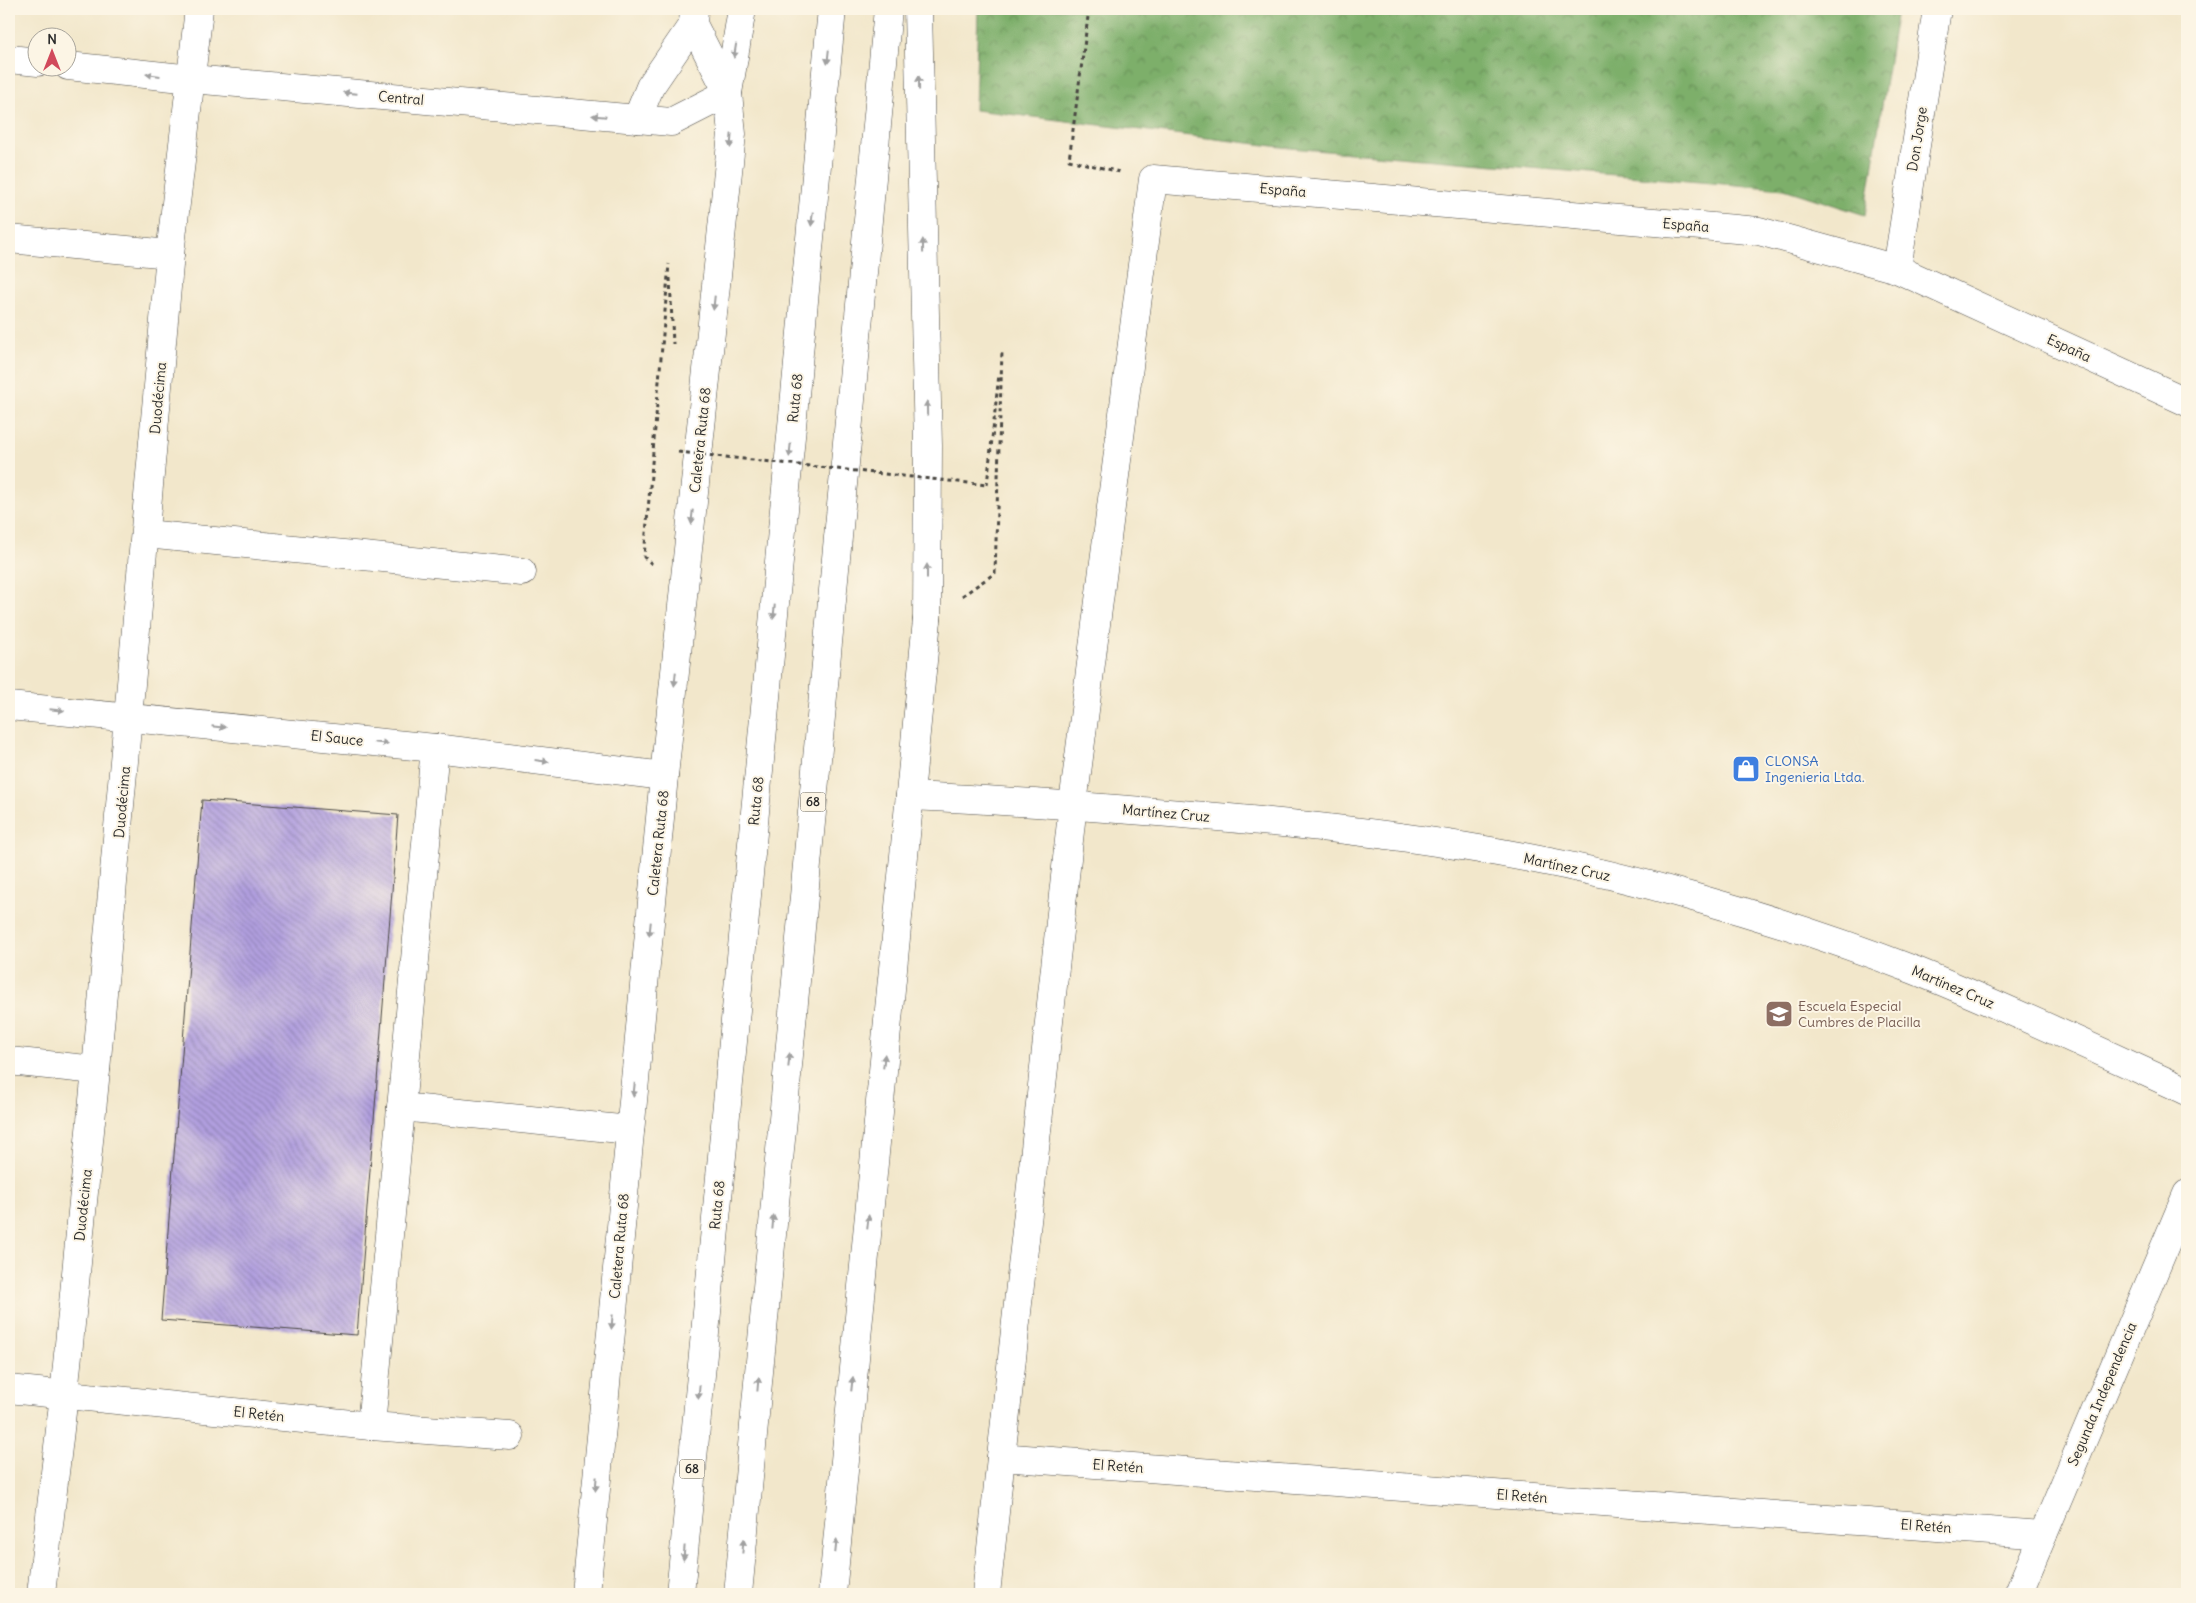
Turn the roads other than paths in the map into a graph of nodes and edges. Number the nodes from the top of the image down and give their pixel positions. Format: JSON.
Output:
{"nodes":[{"id":1,"x":198,"y":9,"type":"edge"},
{"id":2,"x":742,"y":9,"type":"edge"},
{"id":3,"x":832,"y":9,"type":"edge"},
{"id":4,"x":888,"y":9,"type":"edge"},
{"id":5,"x":918,"y":9,"type":"edge"},
{"id":6,"x":1937,"y":9,"type":"edge"},
{"id":7,"x":694,"y":16,"type":"edge"},
{"id":8,"x":9,"y":59,"type":"edge"},
{"id":9,"x":28,"y":61,"type":"edge"},
{"id":10,"x":78,"y":67,"type":"edge"},
{"id":11,"x":192,"y":79,"type":"junction"},
{"id":12,"x":728,"y":93,"type":"junction"},
{"id":13,"x":637,"y":119,"type":"junction"},
{"id":14,"x":9,"y":239,"type":"edge"},
{"id":15,"x":170,"y":254,"type":"junction"},
{"id":16,"x":1897,"y":269,"type":"junction"},
{"id":17,"x":2187,"y":402,"type":"edge"},
{"id":18,"x":146,"y":534,"type":"junction"},
{"id":19,"x":522,"y":572,"type":"dead end"},
{"id":20,"x":9,"y":706,"type":"edge"},
{"id":21,"x":130,"y":718,"type":"junction"},
{"id":22,"x":435,"y":748,"type":"junction"},
{"id":23,"x":664,"y":776,"type":"junction"},
{"id":24,"x":910,"y":796,"type":"junction"},
{"id":25,"x":1073,"y":804,"type":"junction"},
{"id":26,"x":9,"y":1061,"type":"edge"},
{"id":27,"x":96,"y":1070,"type":"junction"},
{"id":28,"x":2187,"y":1091,"type":"edge"},
{"id":29,"x":401,"y":1107,"type":"junction"},
{"id":30,"x":630,"y":1130,"type":"junction"},
{"id":31,"x":2187,"y":1194,"type":"edge"},
{"id":32,"x":9,"y":1389,"type":"edge"},
{"id":33,"x":64,"y":1395,"type":"junction"},
{"id":34,"x":371,"y":1426,"type":"junction"},
{"id":35,"x":510,"y":1436,"type":"dead end"},
{"id":36,"x":1001,"y":1457,"type":"junction"},
{"id":37,"x":2043,"y":1535,"type":"junction"},
{"id":38,"x":41,"y":1594,"type":"edge"},
{"id":39,"x":586,"y":1594,"type":"edge"},
{"id":40,"x":680,"y":1594,"type":"edge"},
{"id":41,"x":738,"y":1594,"type":"edge"},
{"id":42,"x":832,"y":1594,"type":"edge"},
{"id":43,"x":986,"y":1594,"type":"edge"},
{"id":44,"x":2018,"y":1594,"type":"edge"}],
"edges":[{"from":1,"to":11,"type":"main road","name":"Duodécima"},
{"from":2,"to":12,"type":"main road","one_way":true},
{"from":3,"to":40,"type":"main road","name":"Ruta 68","number":"68","one_way":true},
{"from":41,"to":4,"type":"main road","number":"68","one_way":true},
{"from":24,"to":5,"type":"main road","one_way":true},
{"from":6,"to":16,"type":"main road","name":"Don Jorge"},
{"from":7,"to":12,"type":"main road"},
{"from":7,"to":13,"type":"main road"},
{"from":8,"to":9,"type":"main road"},
{"from":11,"to":10,"type":"main road","name":"Central","one_way":true},
{"from":13,"to":11,"type":"main road","name":"Central","one_way":true},
{"from":11,"to":15,"type":"main road","name":"Duodécima"},
{"from":12,"to":13,"type":"main road","name":"Central"},
{"from":12,"to":23,"type":"main road","name":"Caletera Ruta 68","one_way":true},
{"from":14,"to":15,"type":"main road"},
{"from":15,"to":18,"type":"main road","name":"Duodécima"},
{"from":16,"to":17,"type":"main road","name":"España"},
{"from":16,"to":25,"type":"main road","name":"España"},
{"from":18,"to":19,"type":"main road"},
{"from":18,"to":21,"type":"main road","name":"Duodécima"},
{"from":20,"to":21,"type":"main road","name":"El Sauce","one_way":true},
{"from":21,"to":22,"type":"main road","name":"El Sauce","one_way":true},
{"from":21,"to":27,"type":"main road","name":"Duodécima"},
{"from":22,"to":23,"type":"main road","name":"El Sauce","one_way":true},
{"from":22,"to":29,"type":"main road"},
{"from":23,"to":30,"type":"main road","name":"Caletera Ruta 68","one_way":true},
{"from":24,"to":25,"type":"main road","name":"Martínez Cruz"},
{"from":42,"to":24,"type":"main road","one_way":true},
{"from":25,"to":28,"type":"main road","name":"Martínez Cruz"},
{"from":25,"to":36,"type":"main road"},
{"from":26,"to":27,"type":"main road"},
{"from":27,"to":33,"type":"main road","name":"Duodécima"},
{"from":29,"to":30,"type":"main road"},
{"from":29,"to":34,"type":"main road"},
{"from":30,"to":39,"type":"main road","name":"Caletera Ruta 68","one_way":true},
{"from":31,"to":37,"type":"main road","name":"Segunda Independencia"},
{"from":32,"to":33,"type":"main road","name":"El Retén"},
{"from":33,"to":34,"type":"main road","name":"El Retén"},
{"from":33,"to":38,"type":"main road","name":"Duodécima"},
{"from":34,"to":35,"type":"main road","name":"El Retén"},
{"from":36,"to":37,"type":"main road","name":"El Retén"},
{"from":36,"to":43,"type":"main road"},
{"from":37,"to":44,"type":"main road","name":"Segunda Independencia"}]}
